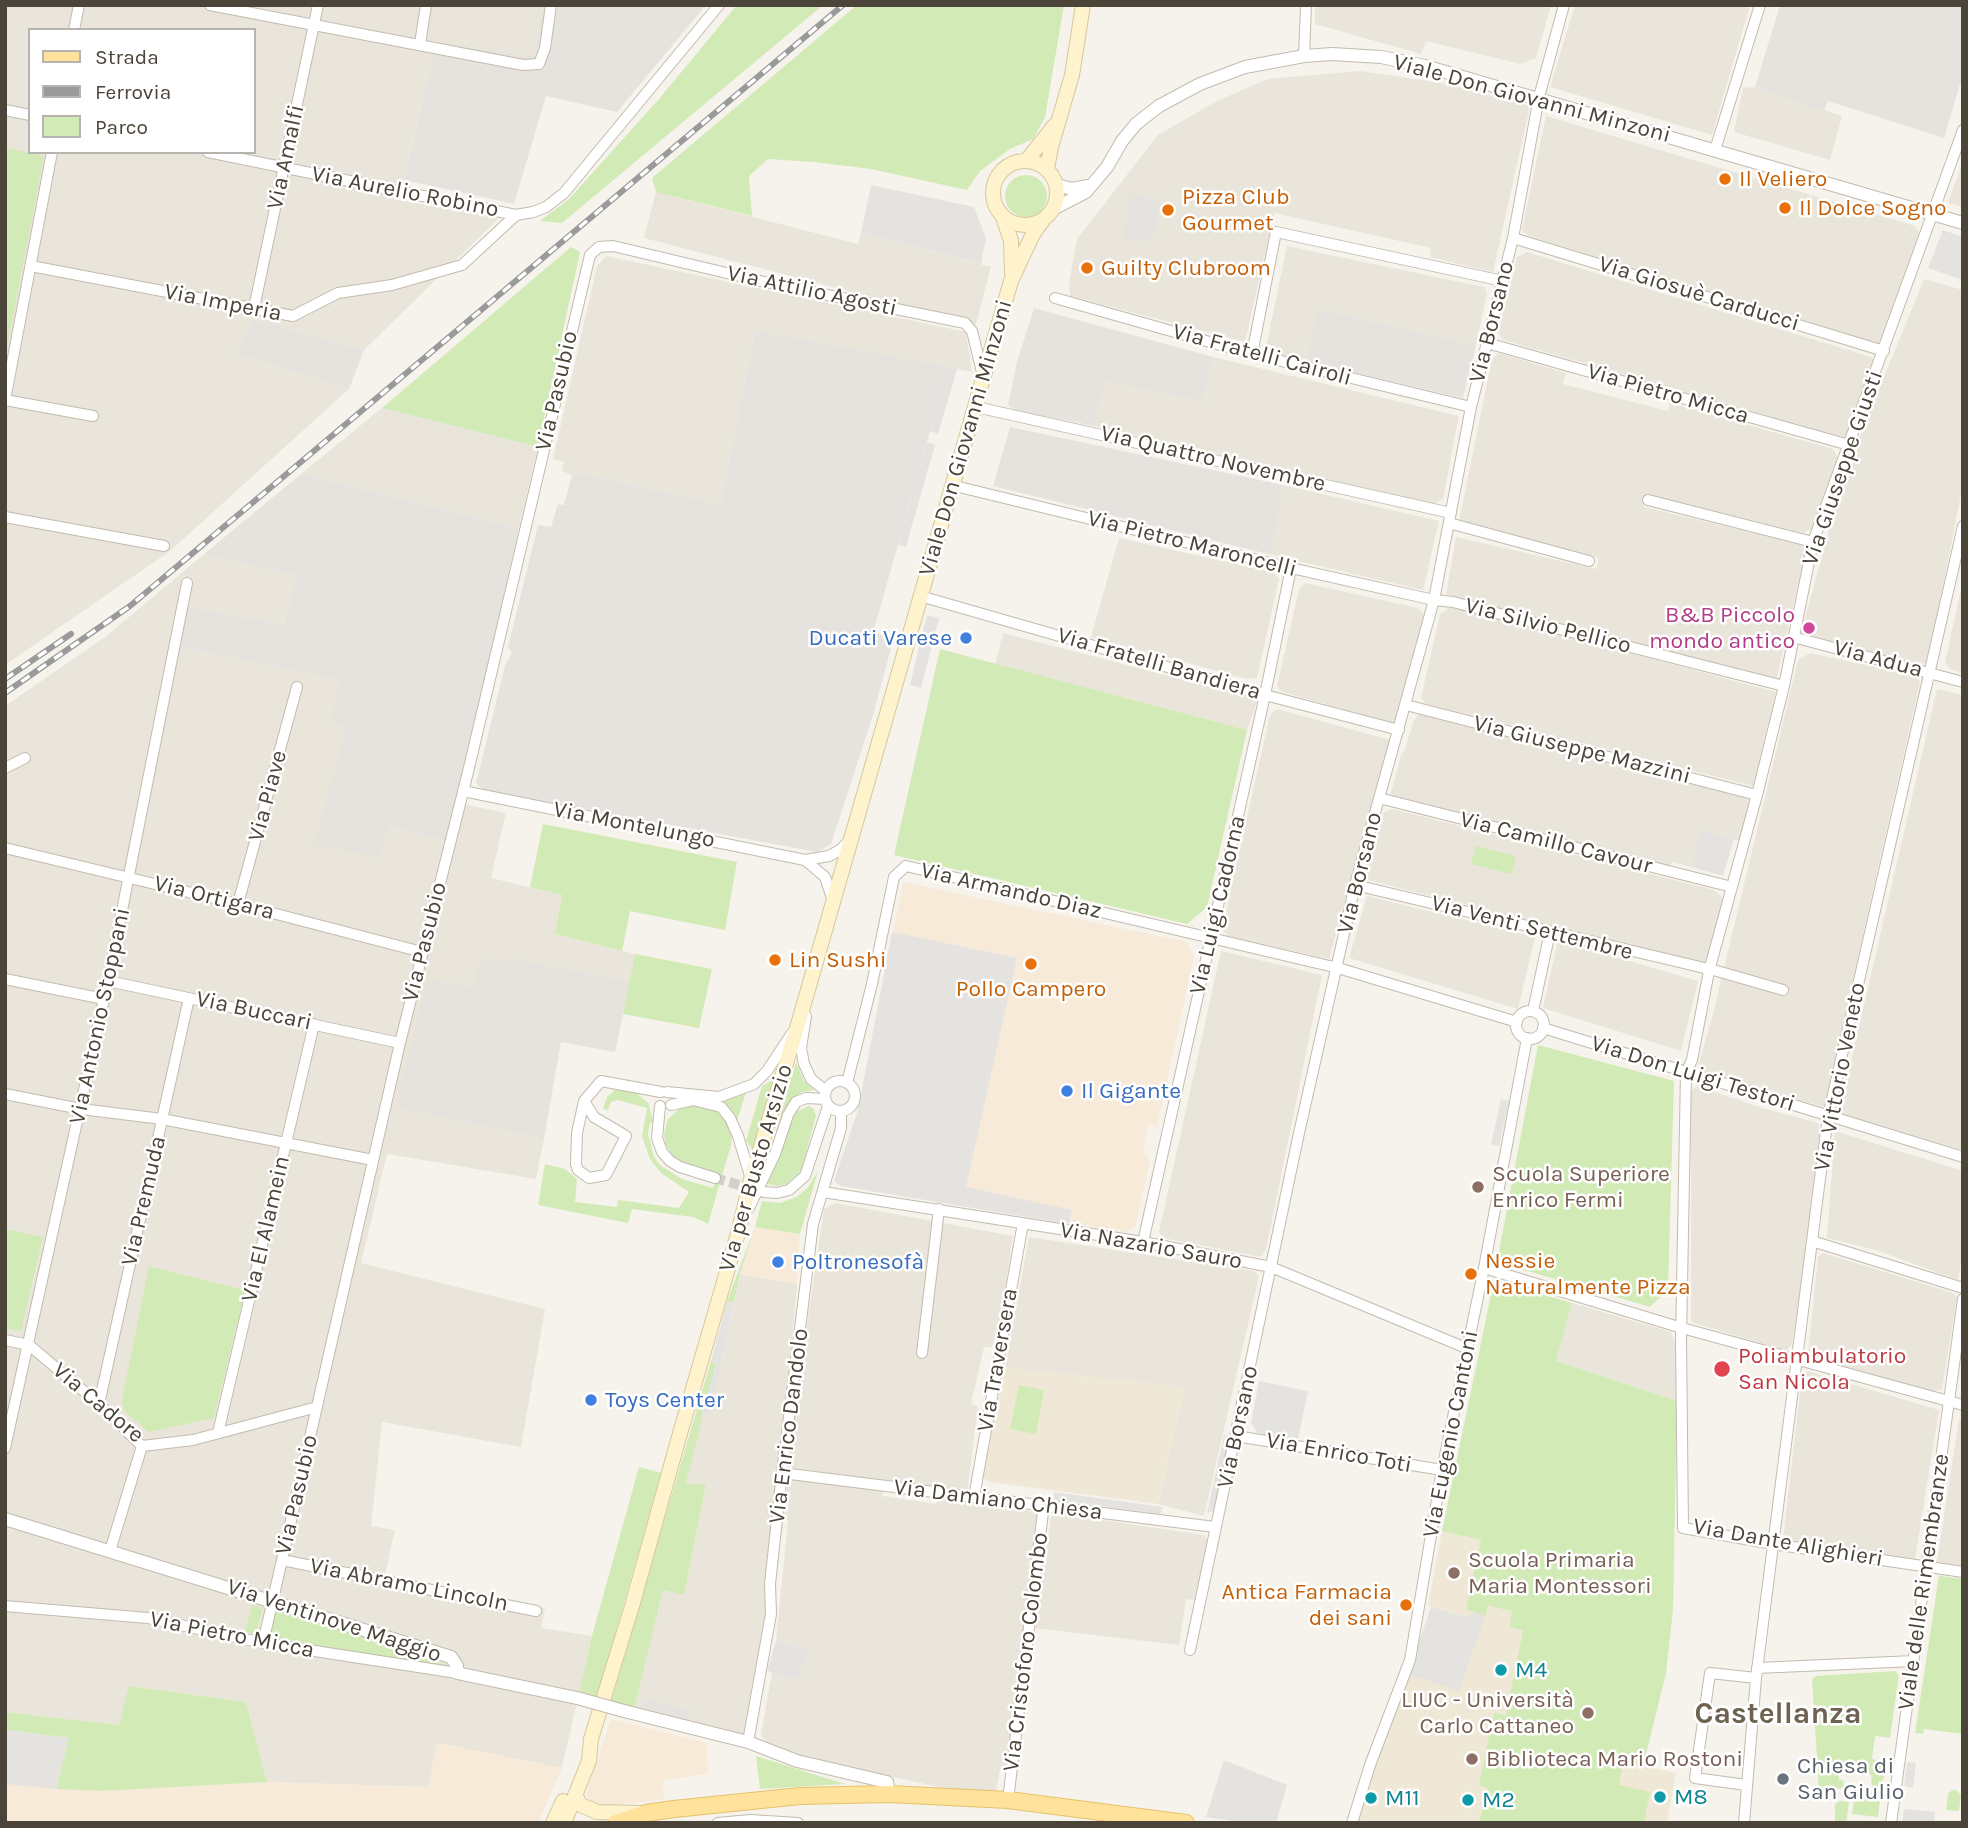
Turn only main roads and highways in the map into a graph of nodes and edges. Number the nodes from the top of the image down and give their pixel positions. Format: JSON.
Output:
{"nodes":[{"id":1,"x":1083,"y":5,"type":"edge"},
{"id":2,"x":1059,"y":120,"type":"junction"},
{"id":3,"x":1027,"y":160,"type":"junction"},
{"id":4,"x":1048,"y":169,"type":"junction"},
{"id":5,"x":1048,"y":215,"type":"junction"},
{"id":6,"x":1003,"y":216,"type":"junction"},
{"id":7,"x":1011,"y":281,"type":"junction"},
{"id":8,"x":920,"y":596,"type":"joint"},
{"id":9,"x":591,"y":1739,"type":"junction"},
{"id":10,"x":575,"y":1795,"type":"junction"},
{"id":11,"x":646,"y":1814,"type":"junction"},
{"id":12,"x":553,"y":1823,"type":"edge"},
{"id":13,"x":564,"y":1823,"type":"edge"},
{"id":14,"x":616,"y":1823,"type":"edge"},
{"id":15,"x":1186,"y":1823,"type":"edge"}],
"edges":[{"from":1,"to":2,"type":"main road"},
{"from":2,"to":3,"type":"main road"},
{"from":2,"to":4,"type":"main road"},
{"from":3,"to":4,"type":"main road"},
{"from":3,"to":6,"type":"main road"},
{"from":4,"to":5,"type":"main road"},
{"from":5,"to":6,"type":"main road"},
{"from":5,"to":7,"type":"main road","name":"Viale Don Giovanni Minzoni"},
{"from":6,"to":7,"type":"main road","name":"Viale Don Giovanni Minzoni"},
{"from":7,"to":8,"type":"main road","name":"Viale Don Giovanni Minzoni"},
{"from":8,"to":9,"type":"main road","name":"Via per Busto Arsizio"},
{"from":9,"to":10,"type":"main road","name":"Via per Busto Arsizio"},
{"from":9,"to":12,"type":"main road","name":"Via per Busto Arsizio"},
{"from":10,"to":11,"type":"main road"},
{"from":10,"to":13,"type":"main road","name":"Via per Busto Arsizio"},
{"from":11,"to":14,"type":"main road"},
{"from":11,"to":15,"type":"main road"}]}
